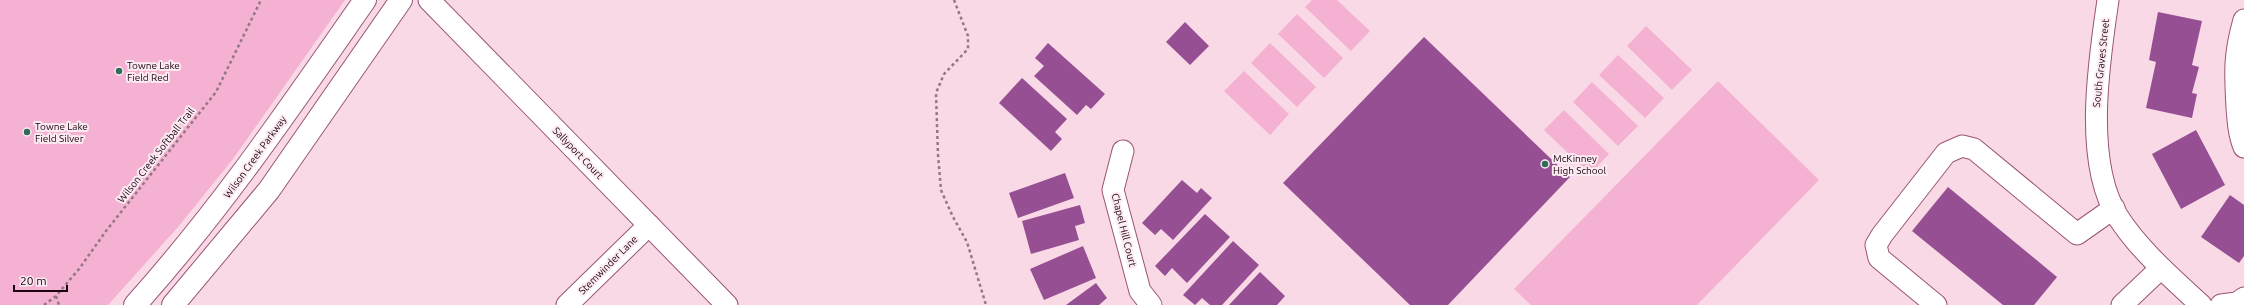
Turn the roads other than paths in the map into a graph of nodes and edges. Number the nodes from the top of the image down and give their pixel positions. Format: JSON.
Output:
{"nodes":[{"id":1,"x":401,"y":0,"type":"edge"},
{"id":2,"x":429,"y":0,"type":"edge"},
{"id":3,"x":2108,"y":0,"type":"edge"},
{"id":4,"x":360,"y":6,"type":"edge"},
{"id":5,"x":2244,"y":20,"type":"edge"},
{"id":6,"x":380,"y":30,"type":"junction"},
{"id":7,"x":2244,"y":147,"type":"edge"},
{"id":8,"x":1123,"y":151,"type":"dead end"},
{"id":9,"x":2114,"y":208,"type":"junction"},
{"id":10,"x":649,"y":225,"type":"junction"},
{"id":11,"x":2161,"y":268,"type":"junction"},
{"id":12,"x":2244,"y":298,"type":"edge"},
{"id":13,"x":135,"y":305,"type":"edge"},
{"id":14,"x":173,"y":305,"type":"edge"},
{"id":15,"x":567,"y":305,"type":"edge"},
{"id":16,"x":727,"y":305,"type":"edge"},
{"id":17,"x":1151,"y":305,"type":"edge"},
{"id":18,"x":1936,"y":305,"type":"edge"},
{"id":19,"x":2122,"y":305,"type":"edge"},
{"id":20,"x":2201,"y":305,"type":"edge"},
{"id":21,"x":2221,"y":305,"type":"edge"}],
"edges":[{"from":1,"to":6,"type":"main road"},
{"from":2,"to":10,"type":"street","name":"Sallyport Court"},
{"from":3,"to":9,"type":"street","name":"South Graves Street"},
{"from":4,"to":6,"type":"main road"},
{"from":4,"to":13,"type":"main road","name":"Wilson Creek Parkway"},
{"from":5,"to":7,"type":"street"},
{"from":6,"to":14,"type":"main road"},
{"from":8,"to":17,"type":"street","name":"Chapel Hill Court"},
{"from":9,"to":11,"type":"street","name":"South Graves Street"},
{"from":9,"to":18,"type":"street"},
{"from":10,"to":15,"type":"street","name":"Stemwinder Lane"},
{"from":10,"to":16,"type":"street","name":"Sallyport Court"},
{"from":11,"to":19,"type":"street"},
{"from":11,"to":20,"type":"street","name":"South Graves Street"},
{"from":12,"to":21,"type":"street"}]}
